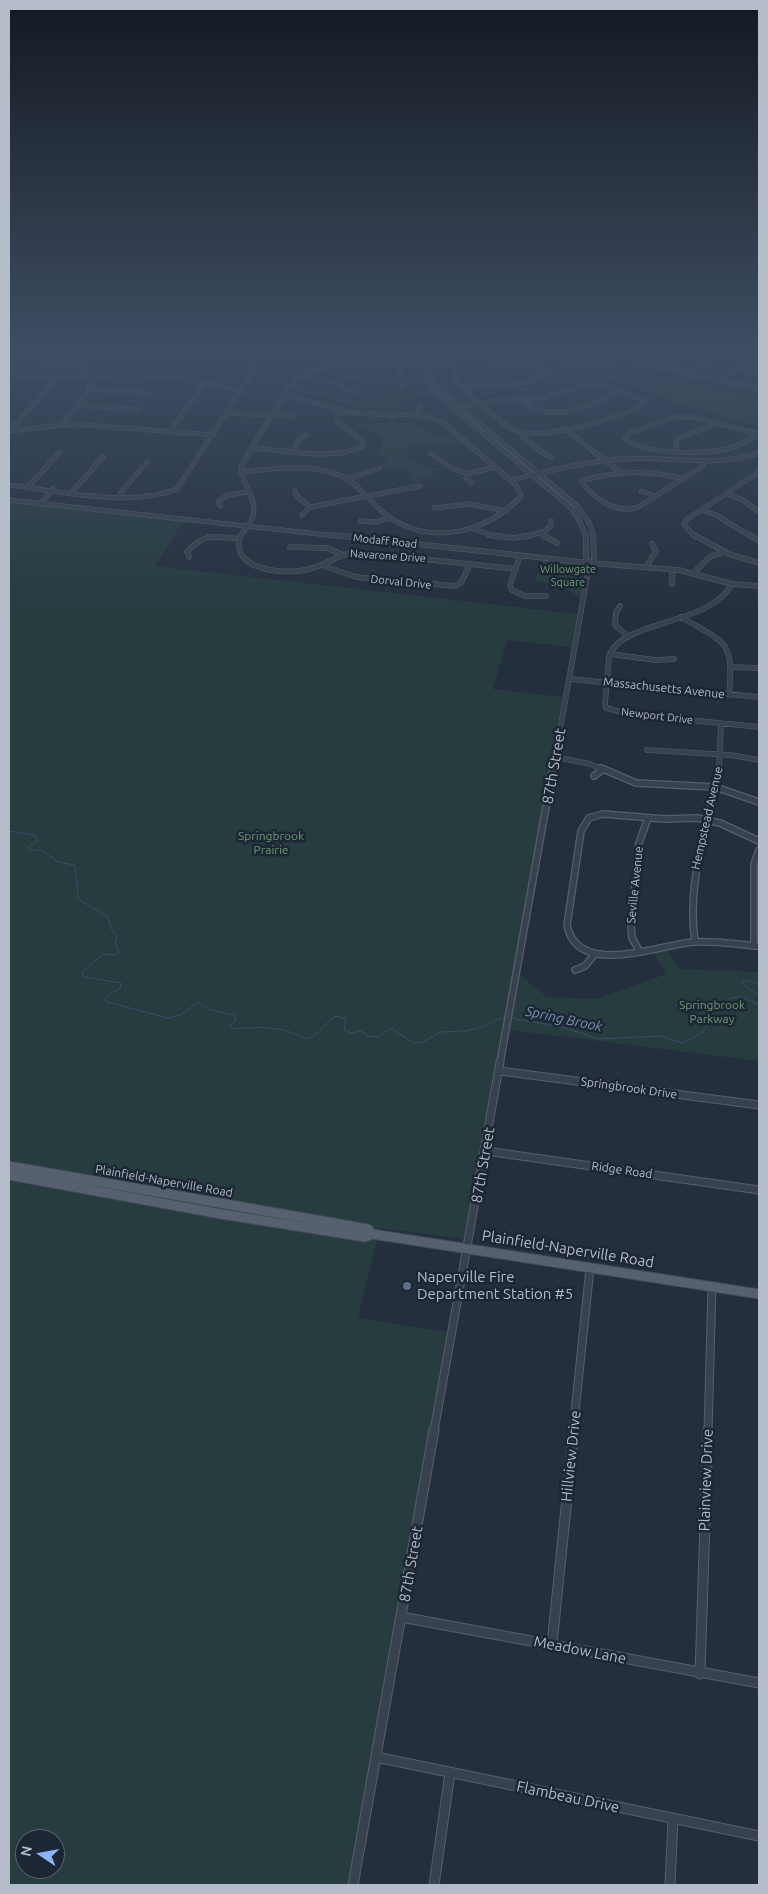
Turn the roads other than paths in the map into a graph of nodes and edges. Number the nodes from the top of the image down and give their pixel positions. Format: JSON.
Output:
{"nodes":[{"id":1,"x":212,"y":438,"type":"edge"},
{"id":2,"x":258,"y":438,"type":"edge"},
{"id":3,"x":300,"y":438,"type":"edge"},
{"id":4,"x":360,"y":438,"type":"edge"},
{"id":5,"x":461,"y":438,"type":"edge"},
{"id":6,"x":489,"y":438,"type":"edge"},
{"id":7,"x":496,"y":438,"type":"edge"},
{"id":8,"x":524,"y":438,"type":"edge"},
{"id":9,"x":577,"y":438,"type":"edge"},
{"id":10,"x":625,"y":438,"type":"edge"},
{"id":11,"x":679,"y":438,"type":"edge"},
{"id":12,"x":750,"y":438,"type":"edge"},
{"id":13,"x":252,"y":448,"type":"junction"},
{"id":14,"x":656,"y":449,"type":"junction"},
{"id":15,"x":676,"y":450,"type":"junction"},
{"id":16,"x":293,"y":451,"type":"junction"},
{"id":17,"x":59,"y":453,"type":"dead end"},
{"id":18,"x":759,"y":453,"type":"edge"},
{"id":19,"x":431,"y":454,"type":"dead end"},
{"id":20,"x":103,"y":457,"type":"dead end"},
{"id":21,"x":551,"y":457,"type":"dead end"},
{"id":22,"x":656,"y":460,"type":"junction"},
{"id":23,"x":606,"y":461,"type":"junction"},
{"id":24,"x":147,"y":462,"type":"dead end"},
{"id":25,"x":703,"y":462,"type":"junction"},
{"id":26,"x":495,"y":467,"type":"junction"},
{"id":27,"x":380,"y":468,"type":"dead end"},
{"id":28,"x":241,"y":472,"type":"junction"},
{"id":29,"x":620,"y":472,"type":"junction"},
{"id":30,"x":759,"y":472,"type":"edge"},
{"id":31,"x":468,"y":474,"type":"junction"},
{"id":32,"x":540,"y":474,"type":"junction"},
{"id":33,"x":533,"y":475,"type":"junction"},
{"id":34,"x":348,"y":479,"type":"junction"},
{"id":35,"x":684,"y":479,"type":"junction"},
{"id":36,"x":510,"y":480,"type":"junction"},
{"id":37,"x":470,"y":483,"type":"dead end"},
{"id":38,"x":9,"y":485,"type":"edge"},
{"id":39,"x":420,"y":486,"type":"dead end"},
{"id":40,"x":28,"y":487,"type":"junction"},
{"id":41,"x":53,"y":489,"type":"junction"},
{"id":42,"x":73,"y":491,"type":"junction"},
{"id":43,"x":295,"y":491,"type":"dead end"},
{"id":44,"x":248,"y":492,"type":"junction"},
{"id":45,"x":641,"y":492,"type":"dead end"},
{"id":46,"x":726,"y":493,"type":"junction"},
{"id":47,"x":118,"y":496,"type":"junction"},
{"id":48,"x":521,"y":496,"type":"junction"},
{"id":49,"x":656,"y":496,"type":"junction"},
{"id":50,"x":366,"y":497,"type":"junction"},
{"id":51,"x":528,"y":497,"type":"dead end"},
{"id":52,"x":9,"y":500,"type":"edge"},
{"id":53,"x":40,"y":504,"type":"junction"},
{"id":54,"x":220,"y":506,"type":"dead end"},
{"id":55,"x":310,"y":507,"type":"junction"},
{"id":56,"x":434,"y":508,"type":"dead end"},
{"id":57,"x":621,"y":510,"type":"junction"},
{"id":58,"x":701,"y":510,"type":"junction"},
{"id":59,"x":506,"y":511,"type":"junction"},
{"id":60,"x":759,"y":512,"type":"edge"},
{"id":61,"x":302,"y":515,"type":"dead end"},
{"id":62,"x":619,"y":516,"type":"dead end"},
{"id":63,"x":390,"y":518,"type":"junction"},
{"id":64,"x":360,"y":521,"type":"dead end"},
{"id":65,"x":551,"y":521,"type":"dead end"},
{"id":66,"x":248,"y":526,"type":"junction"},
{"id":67,"x":474,"y":528,"type":"junction"},
{"id":68,"x":539,"y":532,"type":"junction"},
{"id":69,"x":240,"y":539,"type":"junction"},
{"id":70,"x":759,"y":541,"type":"edge"},
{"id":71,"x":557,"y":543,"type":"dead end"},
{"id":72,"x":652,"y":544,"type":"dead end"},
{"id":73,"x":290,"y":546,"type":"dead end"},
{"id":74,"x":723,"y":553,"type":"junction"},
{"id":75,"x":341,"y":554,"type":"junction"},
{"id":76,"x":520,"y":555,"type":"junction"},
{"id":77,"x":189,"y":557,"type":"dead end"},
{"id":78,"x":590,"y":563,"type":"junction"},
{"id":79,"x":759,"y":563,"type":"edge"},
{"id":80,"x":470,"y":564,"type":"junction"},
{"id":81,"x":321,"y":565,"type":"junction"},
{"id":82,"x":646,"y":567,"type":"junction"},
{"id":83,"x":516,"y":569,"type":"junction"},
{"id":84,"x":672,"y":569,"type":"junction"},
{"id":85,"x":693,"y":573,"type":"junction"},
{"id":86,"x":672,"y":584,"type":"dead end"},
{"id":87,"x":732,"y":584,"type":"junction"},
{"id":88,"x":759,"y":586,"type":"edge"},
{"id":89,"x":546,"y":596,"type":"dead end"},
{"id":90,"x":620,"y":606,"type":"dead end"},
{"id":91,"x":680,"y":618,"type":"junction"},
{"id":92,"x":630,"y":637,"type":"junction"},
{"id":93,"x":610,"y":654,"type":"junction"},
{"id":94,"x":674,"y":659,"type":"dead end"},
{"id":95,"x":730,"y":667,"type":"junction"},
{"id":96,"x":759,"y":668,"type":"edge"},
{"id":97,"x":570,"y":679,"type":"junction"},
{"id":98,"x":606,"y":682,"type":"junction"},
{"id":99,"x":729,"y":695,"type":"junction"},
{"id":100,"x":759,"y":697,"type":"edge"},
{"id":101,"x":721,"y":723,"type":"junction"},
{"id":102,"x":759,"y":727,"type":"edge"},
{"id":103,"x":647,"y":750,"type":"dead end"},
{"id":104,"x":720,"y":754,"type":"junction"},
{"id":105,"x":556,"y":757,"type":"junction"},
{"id":106,"x":759,"y":760,"type":"edge"},
{"id":107,"x":602,"y":770,"type":"junction"},
{"id":108,"x":594,"y":776,"type":"dead end"},
{"id":109,"x":715,"y":787,"type":"junction"},
{"id":110,"x":759,"y":802,"type":"edge"},
{"id":111,"x":648,"y":818,"type":"junction"},
{"id":112,"x":706,"y":819,"type":"junction"},
{"id":113,"x":759,"y":841,"type":"edge"},
{"id":114,"x":759,"y":850,"type":"edge"},
{"id":115,"x":694,"y":942,"type":"junction"},
{"id":116,"x":757,"y":946,"type":"edge"},
{"id":117,"x":640,"y":952,"type":"junction"},
{"id":118,"x":596,"y":954,"type":"junction"},
{"id":119,"x":575,"y":970,"type":"dead end"},
{"id":120,"x":500,"y":1070,"type":"junction"},
{"id":121,"x":759,"y":1105,"type":"edge"},
{"id":122,"x":486,"y":1151,"type":"junction"},
{"id":123,"x":9,"y":1166,"type":"edge"},
{"id":124,"x":9,"y":1175,"type":"edge"},
{"id":125,"x":759,"y":1190,"type":"edge"},
{"id":126,"x":372,"y":1234,"type":"junction"},
{"id":127,"x":468,"y":1249,"type":"junction"},
{"id":128,"x":590,"y":1268,"type":"junction"},
{"id":129,"x":712,"y":1287,"type":"junction"},
{"id":130,"x":759,"y":1294,"type":"edge"},
{"id":131,"x":401,"y":1617,"type":"junction"},
{"id":132,"x":552,"y":1644,"type":"junction"},
{"id":133,"x":700,"y":1674,"type":"junction"},
{"id":134,"x":759,"y":1683,"type":"edge"},
{"id":135,"x":376,"y":1757,"type":"junction"},
{"id":136,"x":450,"y":1773,"type":"junction"},
{"id":137,"x":673,"y":1819,"type":"junction"},
{"id":138,"x":759,"y":1836,"type":"edge"},
{"id":139,"x":353,"y":1885,"type":"edge"},
{"id":140,"x":434,"y":1885,"type":"edge"},
{"id":141,"x":670,"y":1885,"type":"edge"}],
"edges":[{"from":1,"to":47,"type":"street"},
{"from":2,"to":13,"type":"street"},
{"from":3,"to":16,"type":"street"},
{"from":4,"to":16,"type":"street"},
{"from":5,"to":26,"type":"street"},
{"from":6,"to":33,"type":"street","name":"87th Street"},
{"from":7,"to":32,"type":"street","name":"87th Street"},
{"from":8,"to":21,"type":"street"},
{"from":9,"to":23,"type":"street"},
{"from":10,"to":14,"type":"street"},
{"from":11,"to":15,"type":"street"},
{"from":12,"to":15,"type":"street"},
{"from":13,"to":16,"type":"street"},
{"from":13,"to":28,"type":"street"},
{"from":14,"to":15,"type":"street"},
{"from":14,"to":22,"type":"street"},
{"from":17,"to":40,"type":"street"},
{"from":18,"to":25,"type":"street"},
{"from":19,"to":31,"type":"street"},
{"from":20,"to":42,"type":"street"},
{"from":22,"to":23,"type":"street"},
{"from":22,"to":25,"type":"street"},
{"from":23,"to":29,"type":"street"},
{"from":23,"to":32,"type":"street"},
{"from":24,"to":47,"type":"street"},
{"from":25,"to":35,"type":"street"},
{"from":26,"to":31,"type":"street"},
{"from":26,"to":36,"type":"street"},
{"from":27,"to":34,"type":"street"},
{"from":28,"to":34,"type":"street"},
{"from":28,"to":44,"type":"street"},
{"from":29,"to":35,"type":"street"},
{"from":29,"to":57,"type":"street"},
{"from":30,"to":46,"type":"street"},
{"from":31,"to":37,"type":"street"},
{"from":32,"to":33,"type":"street"},
{"from":32,"to":78,"type":"street","name":"87th Street"},
{"from":33,"to":36,"type":"street"},
{"from":33,"to":78,"type":"street","name":"87th Street"},
{"from":34,"to":50,"type":"street"},
{"from":35,"to":49,"type":"street"},
{"from":36,"to":48,"type":"street"},
{"from":38,"to":40,"type":"street"},
{"from":39,"to":50,"type":"street"},
{"from":40,"to":41,"type":"street"},
{"from":41,"to":42,"type":"street"},
{"from":41,"to":53,"type":"street"},
{"from":42,"to":47,"type":"street"},
{"from":43,"to":55,"type":"street"},
{"from":44,"to":54,"type":"street"},
{"from":44,"to":66,"type":"street"},
{"from":45,"to":49,"type":"street"},
{"from":46,"to":58,"type":"street"},
{"from":46,"to":60,"type":"street"},
{"from":48,"to":51,"type":"street"},
{"from":48,"to":59,"type":"street"},
{"from":49,"to":57,"type":"street"},
{"from":50,"to":55,"type":"street"},
{"from":50,"to":63,"type":"street"},
{"from":52,"to":53,"type":"street","name":"Modaff Road"},
{"from":53,"to":66,"type":"street","name":"Modaff Road"},
{"from":55,"to":61,"type":"street"},
{"from":56,"to":59,"type":"street"},
{"from":57,"to":62,"type":"street"},
{"from":58,"to":70,"type":"street"},
{"from":58,"to":74,"type":"street"},
{"from":59,"to":67,"type":"street"},
{"from":63,"to":64,"type":"street"},
{"from":63,"to":67,"type":"street"},
{"from":65,"to":68,"type":"street"},
{"from":66,"to":69,"type":"street"},
{"from":66,"to":76,"type":"street","name":"Modaff Road"},
{"from":67,"to":68,"type":"street"},
{"from":68,"to":71,"type":"street"},
{"from":69,"to":77,"type":"street"},
{"from":69,"to":81,"type":"street","name":"Navarone Drive"},
{"from":72,"to":82,"type":"street"},
{"from":73,"to":75,"type":"street"},
{"from":74,"to":79,"type":"street"},
{"from":74,"to":85,"type":"street"},
{"from":75,"to":80,"type":"street","name":"Navarone Drive"},
{"from":75,"to":81,"type":"street","name":"Navarone Drive"},
{"from":76,"to":78,"type":"street","name":"Modaff Road"},
{"from":76,"to":83,"type":"street"},
{"from":78,"to":82,"type":"street","name":"Modaff Road"},
{"from":78,"to":97,"type":"street","name":"87th Street"},
{"from":80,"to":81,"type":"street","name":"Dorval Drive"},
{"from":80,"to":83,"type":"street","name":"Navarone Drive"},
{"from":82,"to":84,"type":"street","name":"Modaff Road"},
{"from":83,"to":89,"type":"street"},
{"from":84,"to":85,"type":"street","name":"Modaff Road"},
{"from":84,"to":86,"type":"street"},
{"from":85,"to":87,"type":"street","name":"Modaff Road"},
{"from":87,"to":88,"type":"street","name":"Modaff Road"},
{"from":87,"to":91,"type":"street"},
{"from":90,"to":92,"type":"street"},
{"from":91,"to":92,"type":"street"},
{"from":91,"to":95,"type":"street"},
{"from":92,"to":93,"type":"street"},
{"from":93,"to":94,"type":"street"},
{"from":93,"to":98,"type":"street","name":"Newport Drive"},
{"from":95,"to":96,"type":"street"},
{"from":95,"to":99,"type":"street"},
{"from":97,"to":98,"type":"street","name":"Massachusetts Avenue"},
{"from":97,"to":105,"type":"street","name":"87th Street"},
{"from":98,"to":99,"type":"street","name":"Massachusetts Avenue"},
{"from":98,"to":101,"type":"street","name":"Newport Drive"},
{"from":99,"to":100,"type":"street","name":"Massachusetts Avenue"},
{"from":101,"to":102,"type":"street","name":"Newport Drive"},
{"from":101,"to":104,"type":"street","name":"Hempstead Avenue"},
{"from":103,"to":104,"type":"street"},
{"from":104,"to":106,"type":"street"},
{"from":104,"to":109,"type":"street","name":"Hempstead Avenue"},
{"from":105,"to":107,"type":"street"},
{"from":105,"to":120,"type":"street","name":"87th Street"},
{"from":107,"to":108,"type":"street"},
{"from":107,"to":109,"type":"street"},
{"from":109,"to":110,"type":"street"},
{"from":109,"to":112,"type":"street","name":"Hempstead Avenue"},
{"from":111,"to":112,"type":"street"},
{"from":111,"to":117,"type":"street","name":"Seville Avenue"},
{"from":111,"to":118,"type":"street"},
{"from":112,"to":113,"type":"street"},
{"from":112,"to":115,"type":"street","name":"Hempstead Avenue"},
{"from":114,"to":116,"type":"street"},
{"from":115,"to":116,"type":"street"},
{"from":115,"to":117,"type":"street"},
{"from":117,"to":118,"type":"street"},
{"from":118,"to":119,"type":"street"},
{"from":120,"to":121,"type":"street","name":"Springbrook Drive"},
{"from":120,"to":122,"type":"street","name":"87th Street"},
{"from":122,"to":125,"type":"street","name":"Ridge Road"},
{"from":122,"to":127,"type":"street","name":"87th Street"},
{"from":123,"to":126,"type":"main road","name":"Plainfield-Naperville Road"},
{"from":124,"to":126,"type":"main road","name":"Plainfield-Naperville Road"},
{"from":126,"to":127,"type":"main road","name":"Plainfield-Naperville Road"},
{"from":127,"to":128,"type":"main road","name":"Plainfield-Naperville Road"},
{"from":127,"to":131,"type":"street","name":"87th Street"},
{"from":128,"to":129,"type":"main road","name":"Plainfield-Naperville Road"},
{"from":128,"to":132,"type":"street","name":"Hillview Drive"},
{"from":129,"to":130,"type":"main road","name":"Plainfield-Naperville Road"},
{"from":129,"to":133,"type":"street","name":"Plainview Drive"},
{"from":131,"to":132,"type":"street","name":"Meadow Lane"},
{"from":131,"to":135,"type":"street","name":"87th Street"},
{"from":132,"to":133,"type":"street","name":"Meadow Lane"},
{"from":133,"to":134,"type":"street","name":"Meadow Lane"},
{"from":135,"to":136,"type":"street","name":"Flambeau Drive"},
{"from":135,"to":139,"type":"street","name":"87th Street"},
{"from":136,"to":137,"type":"street","name":"Flambeau Drive"},
{"from":136,"to":140,"type":"street"},
{"from":137,"to":138,"type":"street","name":"Flambeau Drive"},
{"from":137,"to":141,"type":"street"}]}
